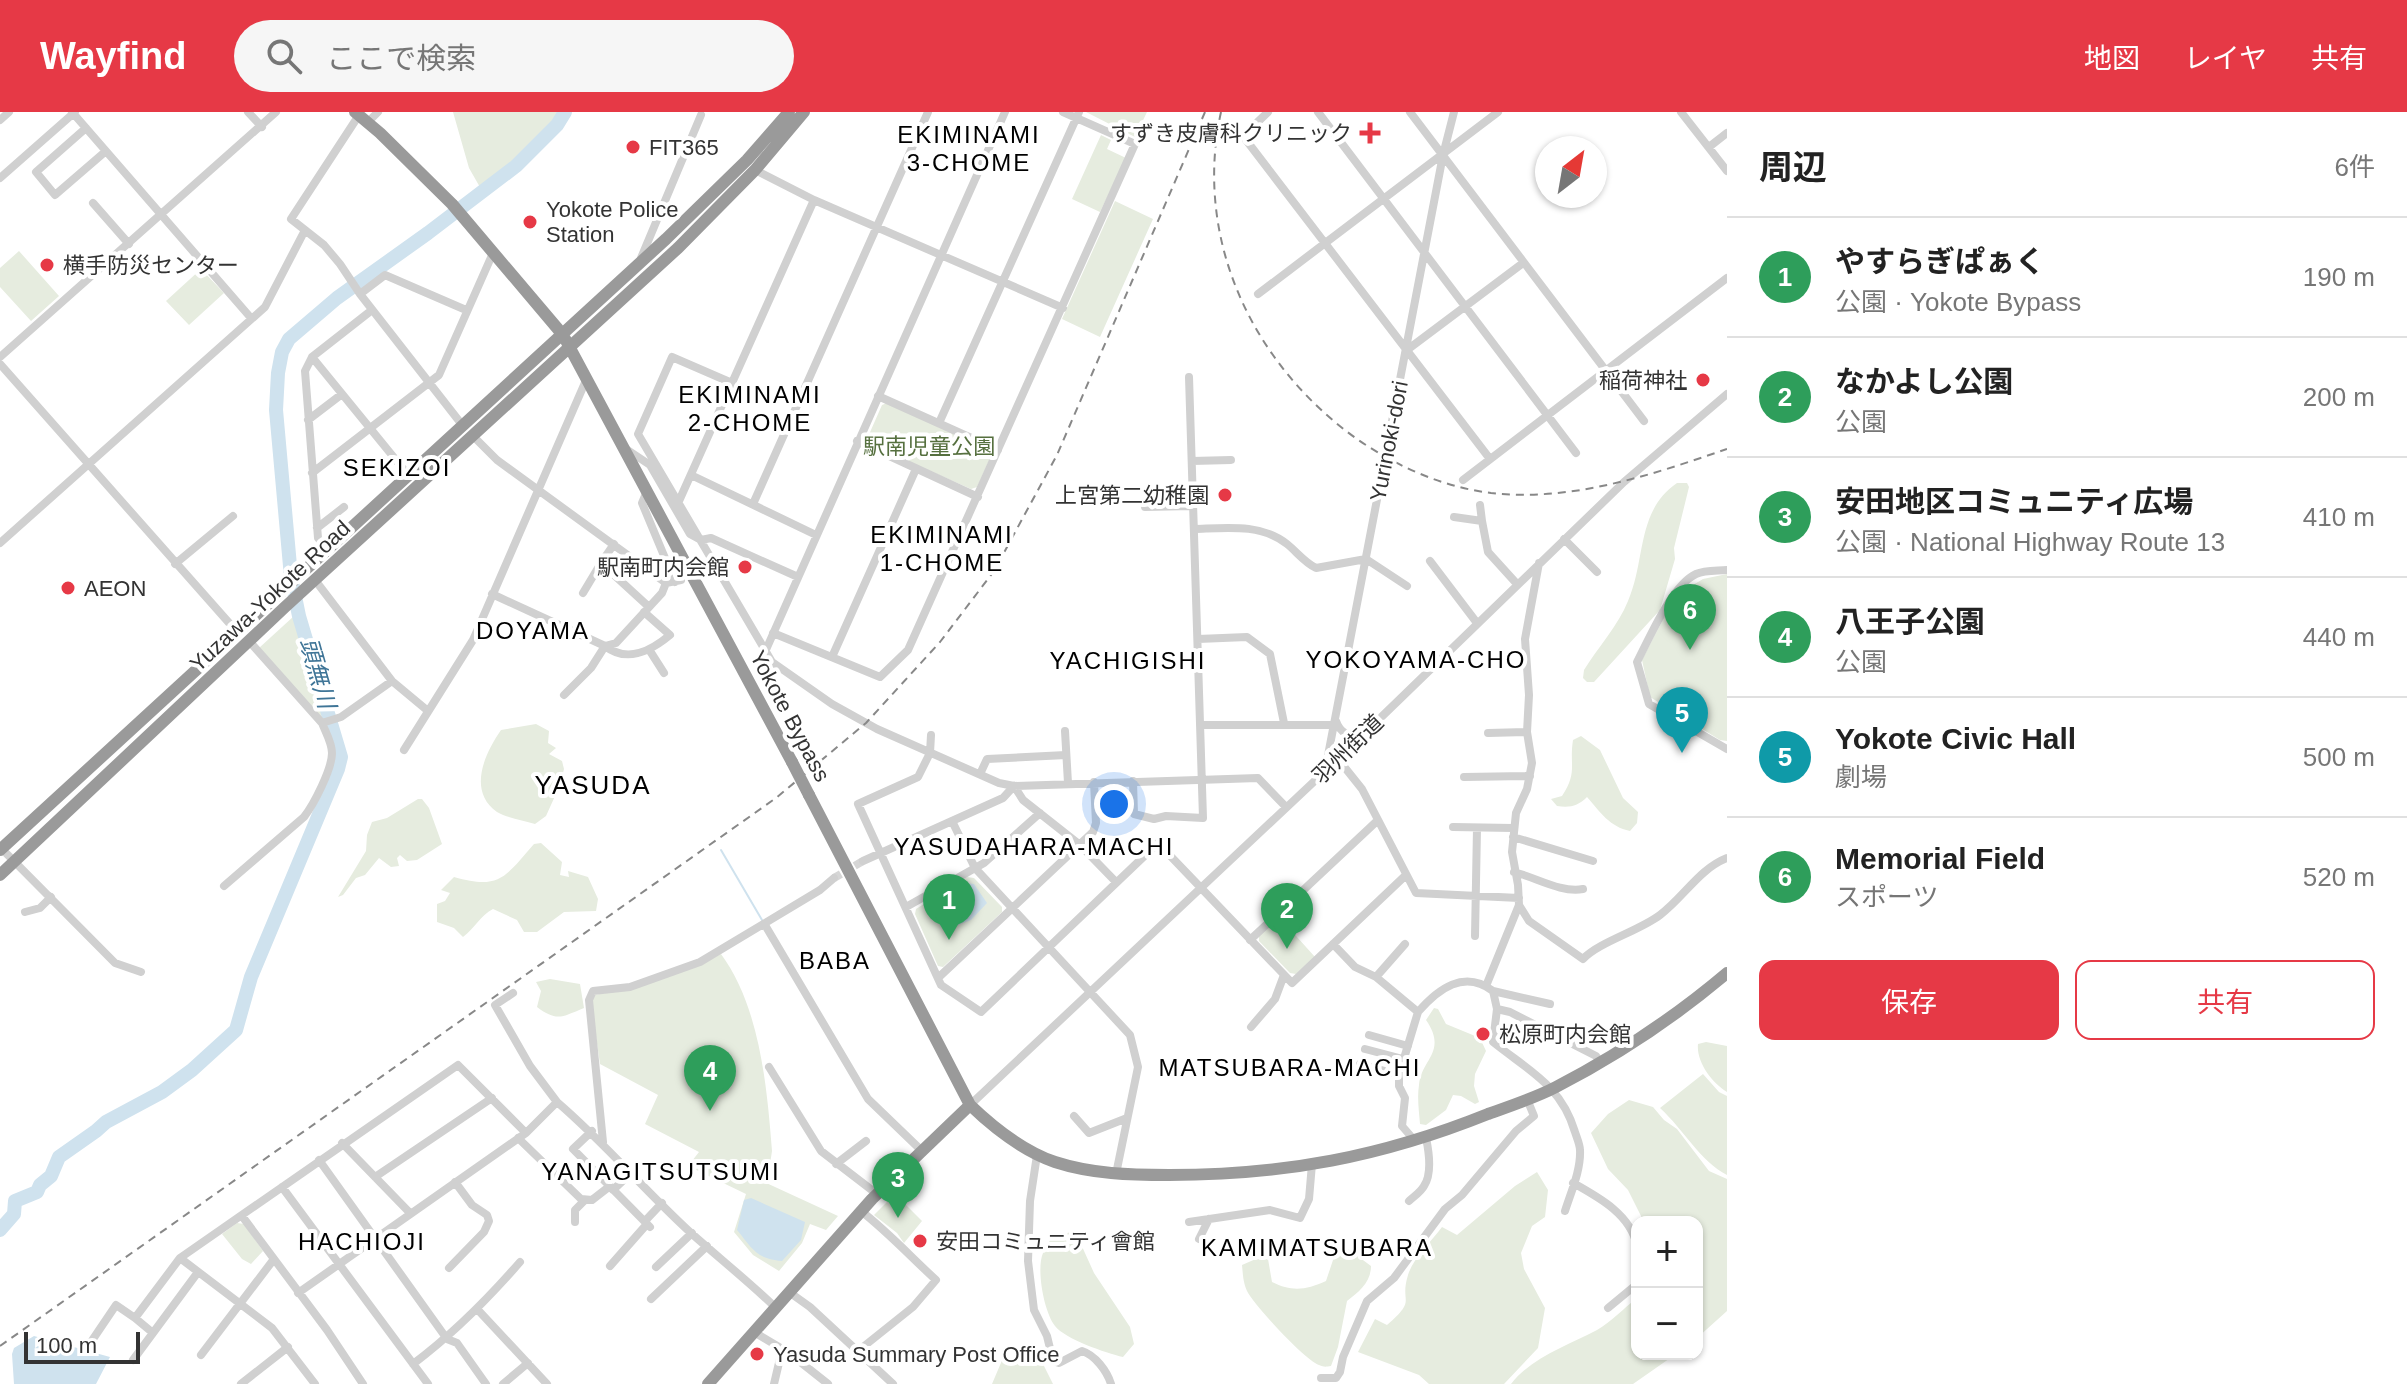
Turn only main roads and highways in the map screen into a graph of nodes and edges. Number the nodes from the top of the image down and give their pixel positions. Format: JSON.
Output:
{"nodes":[{"id":1,"x":789,"y":112,"type":"edge"},
{"id":2,"x":804,"y":112,"type":"edge"},
{"id":3,"x":361,"y":116,"type":"edge"},
{"id":4,"x":563,"y":335,"type":"junction"},
{"id":5,"x":570,"y":348,"type":"junction"},
{"id":6,"x":0,"y":848,"type":"edge"},
{"id":7,"x":0,"y":875,"type":"edge"},
{"id":8,"x":1727,"y":973,"type":"edge"},
{"id":9,"x":970,"y":1105,"type":"junction"},
{"id":10,"x":708,"y":1384,"type":"edge"}],
"edges":[{"from":1,"to":4,"type":"highway"},
{"from":2,"to":5,"type":"highway"},
{"from":3,"to":4,"type":"highway","name":"Yokote Bypass"},
{"from":4,"to":5,"type":"highway","name":"Yokote Bypass"},
{"from":4,"to":6,"type":"highway","name":"Yuzawa-Yokote Road"},
{"from":5,"to":7,"type":"highway","name":"Yuzawa-Yokote Road"},
{"from":5,"to":9,"type":"highway","name":"Yokote Bypass","bridge":true},
{"from":8,"to":9,"type":"highway"},
{"from":9,"to":10,"type":"highway"}]}
